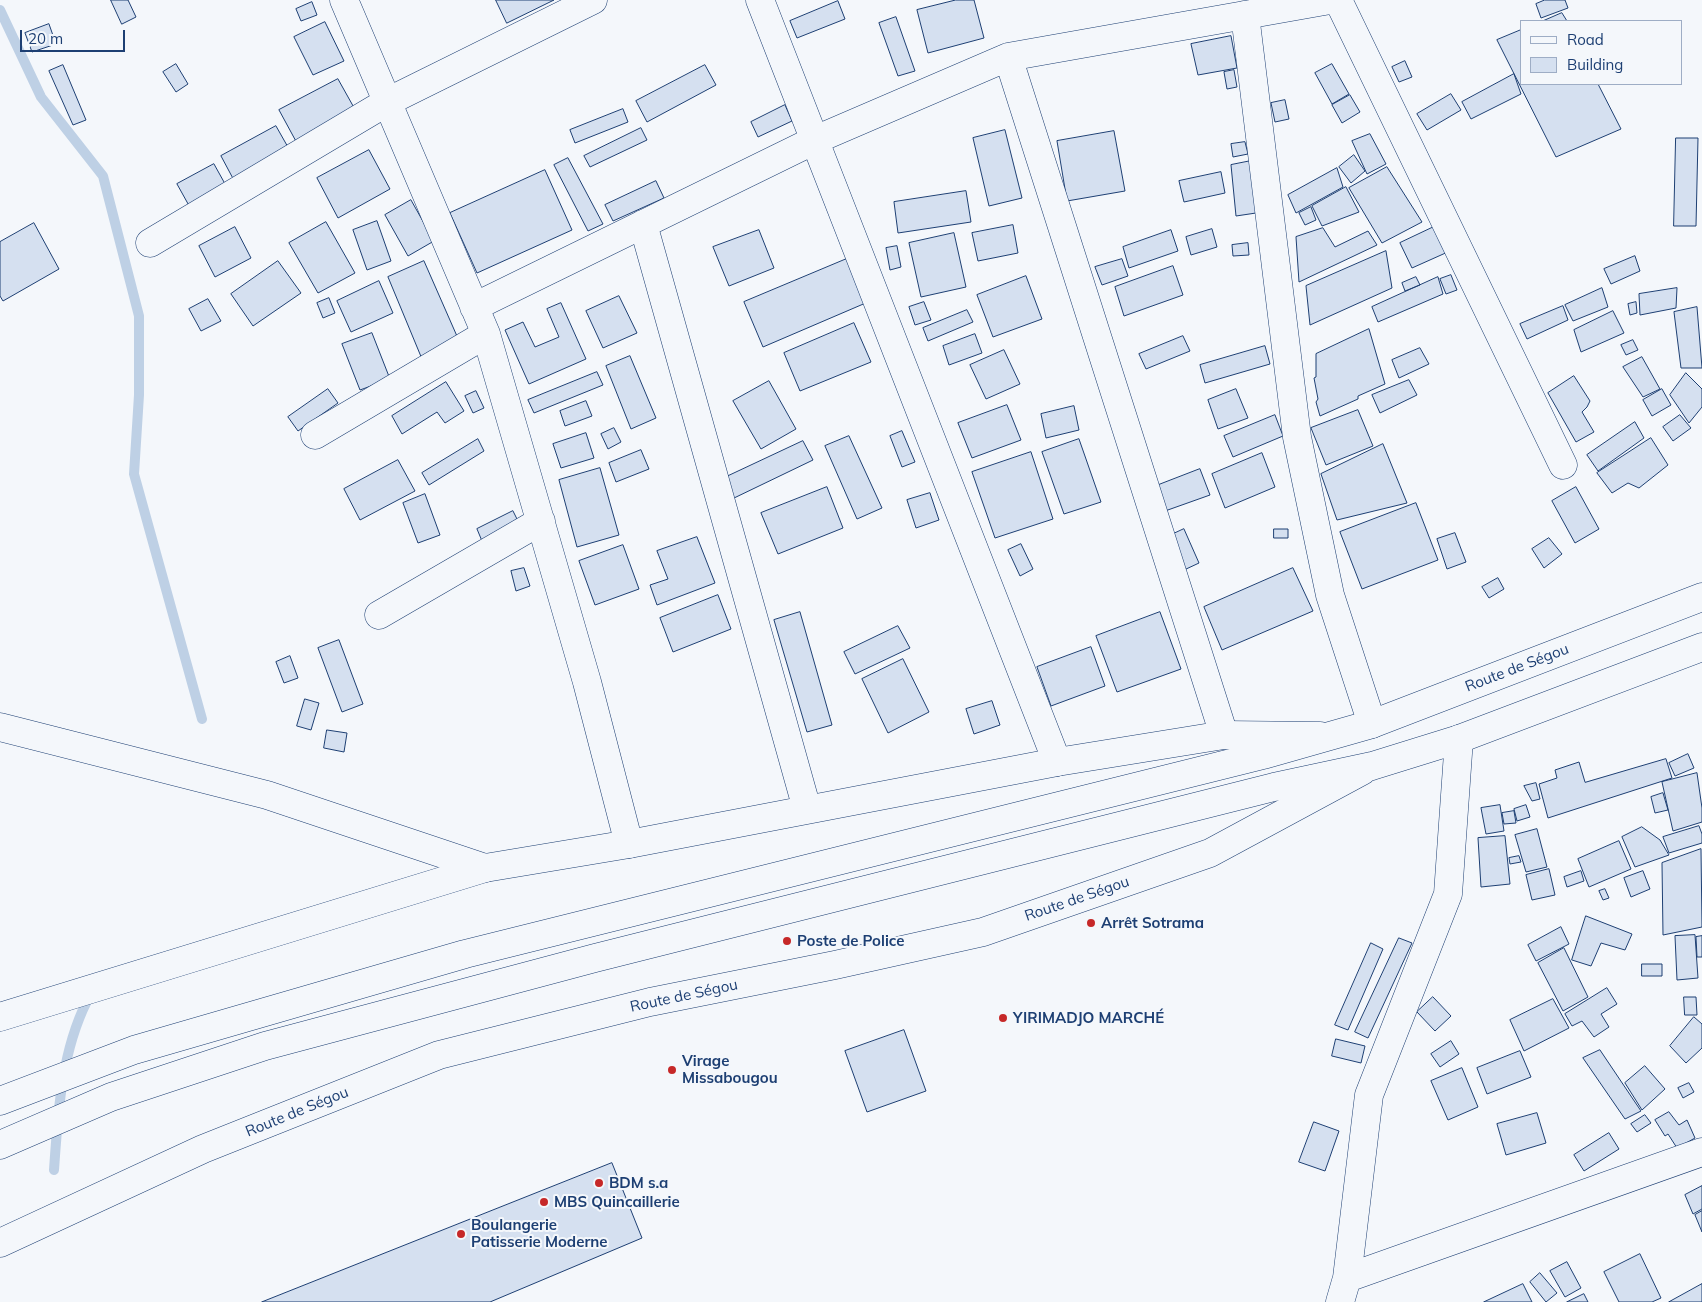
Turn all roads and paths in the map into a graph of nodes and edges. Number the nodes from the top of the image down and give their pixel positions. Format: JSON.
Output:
{"nodes":[{"id":1,"x":344,"y":0,"type":"edge"},
{"id":2,"x":593,"y":0,"type":"edge"},
{"id":3,"x":760,"y":0,"type":"edge"},
{"id":4,"x":1330,"y":0,"type":"edge"},
{"id":5,"x":1338,"y":0,"type":"edge"},
{"id":6,"x":1245,"y":15,"type":"junction"},
{"id":7,"x":1008,"y":57,"type":"junction"},
{"id":8,"x":387,"y":102,"type":"junction"},
{"id":9,"x":815,"y":140,"type":"junction"},
{"id":10,"x":644,"y":224,"type":"junction"},
{"id":11,"x":150,"y":243,"type":"dead end"},
{"id":12,"x":474,"y":307,"type":"junction"},
{"id":13,"x":486,"y":334,"type":"junction"},
{"id":14,"x":315,"y":435,"type":"dead end"},
{"id":15,"x":1563,"y":465,"type":"dead end"},
{"id":16,"x":541,"y":521,"type":"junction"},
{"id":17,"x":1702,"y":597,"type":"edge"},
{"id":18,"x":379,"y":615,"type":"dead end"},
{"id":19,"x":1702,"y":647,"type":"edge"},
{"id":20,"x":1372,"y":724,"type":"junction"},
{"id":21,"x":0,"y":728,"type":"edge"},
{"id":22,"x":1224,"y":735,"type":"junction"},
{"id":23,"x":1332,"y":736,"type":"junction"},
{"id":24,"x":1459,"y":739,"type":"junction"},
{"id":25,"x":1057,"y":762,"type":"junction"},
{"id":26,"x":1372,"y":766,"type":"junction"},
{"id":27,"x":807,"y":809,"type":"junction"},
{"id":28,"x":628,"y":844,"type":"junction"},
{"id":29,"x":484,"y":868,"type":"junction"},
{"id":30,"x":0,"y":1017,"type":"edge"},
{"id":31,"x":0,"y":1101,"type":"edge"},
{"id":32,"x":0,"y":1145,"type":"edge"},
{"id":33,"x":1702,"y":1152,"type":"edge"},
{"id":34,"x":0,"y":1243,"type":"edge"},
{"id":35,"x":1343,"y":1290,"type":"edge"}],
"edges":[{"from":1,"to":8,"type":"main road"},
{"from":2,"to":8,"type":"main road"},
{"from":3,"to":9,"type":"main road"},
{"from":4,"to":6,"type":"main road"},
{"from":5,"to":15,"type":"main road"},
{"from":6,"to":7,"type":"main road"},
{"from":6,"to":20,"type":"main road"},
{"from":7,"to":9,"type":"main road"},
{"from":7,"to":22,"type":"main road"},
{"from":8,"to":11,"type":"main road"},
{"from":8,"to":12,"type":"main road"},
{"from":9,"to":10,"type":"main road"},
{"from":9,"to":25,"type":"main road"},
{"from":10,"to":12,"type":"main road"},
{"from":10,"to":27,"type":"main road"},
{"from":12,"to":13,"type":"main road"},
{"from":13,"to":14,"type":"main road"},
{"from":13,"to":16,"type":"main road"},
{"from":16,"to":18,"type":"main road"},
{"from":16,"to":28,"type":"main road"},
{"from":17,"to":20,"type":"main road","name":"Route de Ségou"},
{"from":19,"to":24,"type":"main road","name":"Route de Ségou"},
{"from":20,"to":23,"type":"main road","name":"Route de Ségou"},
{"from":21,"to":29,"type":"main road"},
{"from":22,"to":23,"type":"main road","name":"Route de Ségou"},
{"from":22,"to":25,"type":"main road","name":"Route de Ségou"},
{"from":23,"to":31,"type":"main road","name":"Route de Ségou"},
{"from":24,"to":26,"type":"main road","name":"Route de Ségou"},
{"from":24,"to":35,"type":"main road"},
{"from":25,"to":27,"type":"main road","name":"Route de Ségou"},
{"from":26,"to":32,"type":"main road","name":"Route de Ségou"},
{"from":26,"to":34,"type":"main road","name":"Route de Ségou"},
{"from":27,"to":28,"type":"main road","name":"Route de Ségou"},
{"from":28,"to":29,"type":"main road","name":"Route de Ségou"},
{"from":29,"to":30,"type":"main road","name":"Route de Ségou"},
{"from":33,"to":35,"type":"main road"}]}
